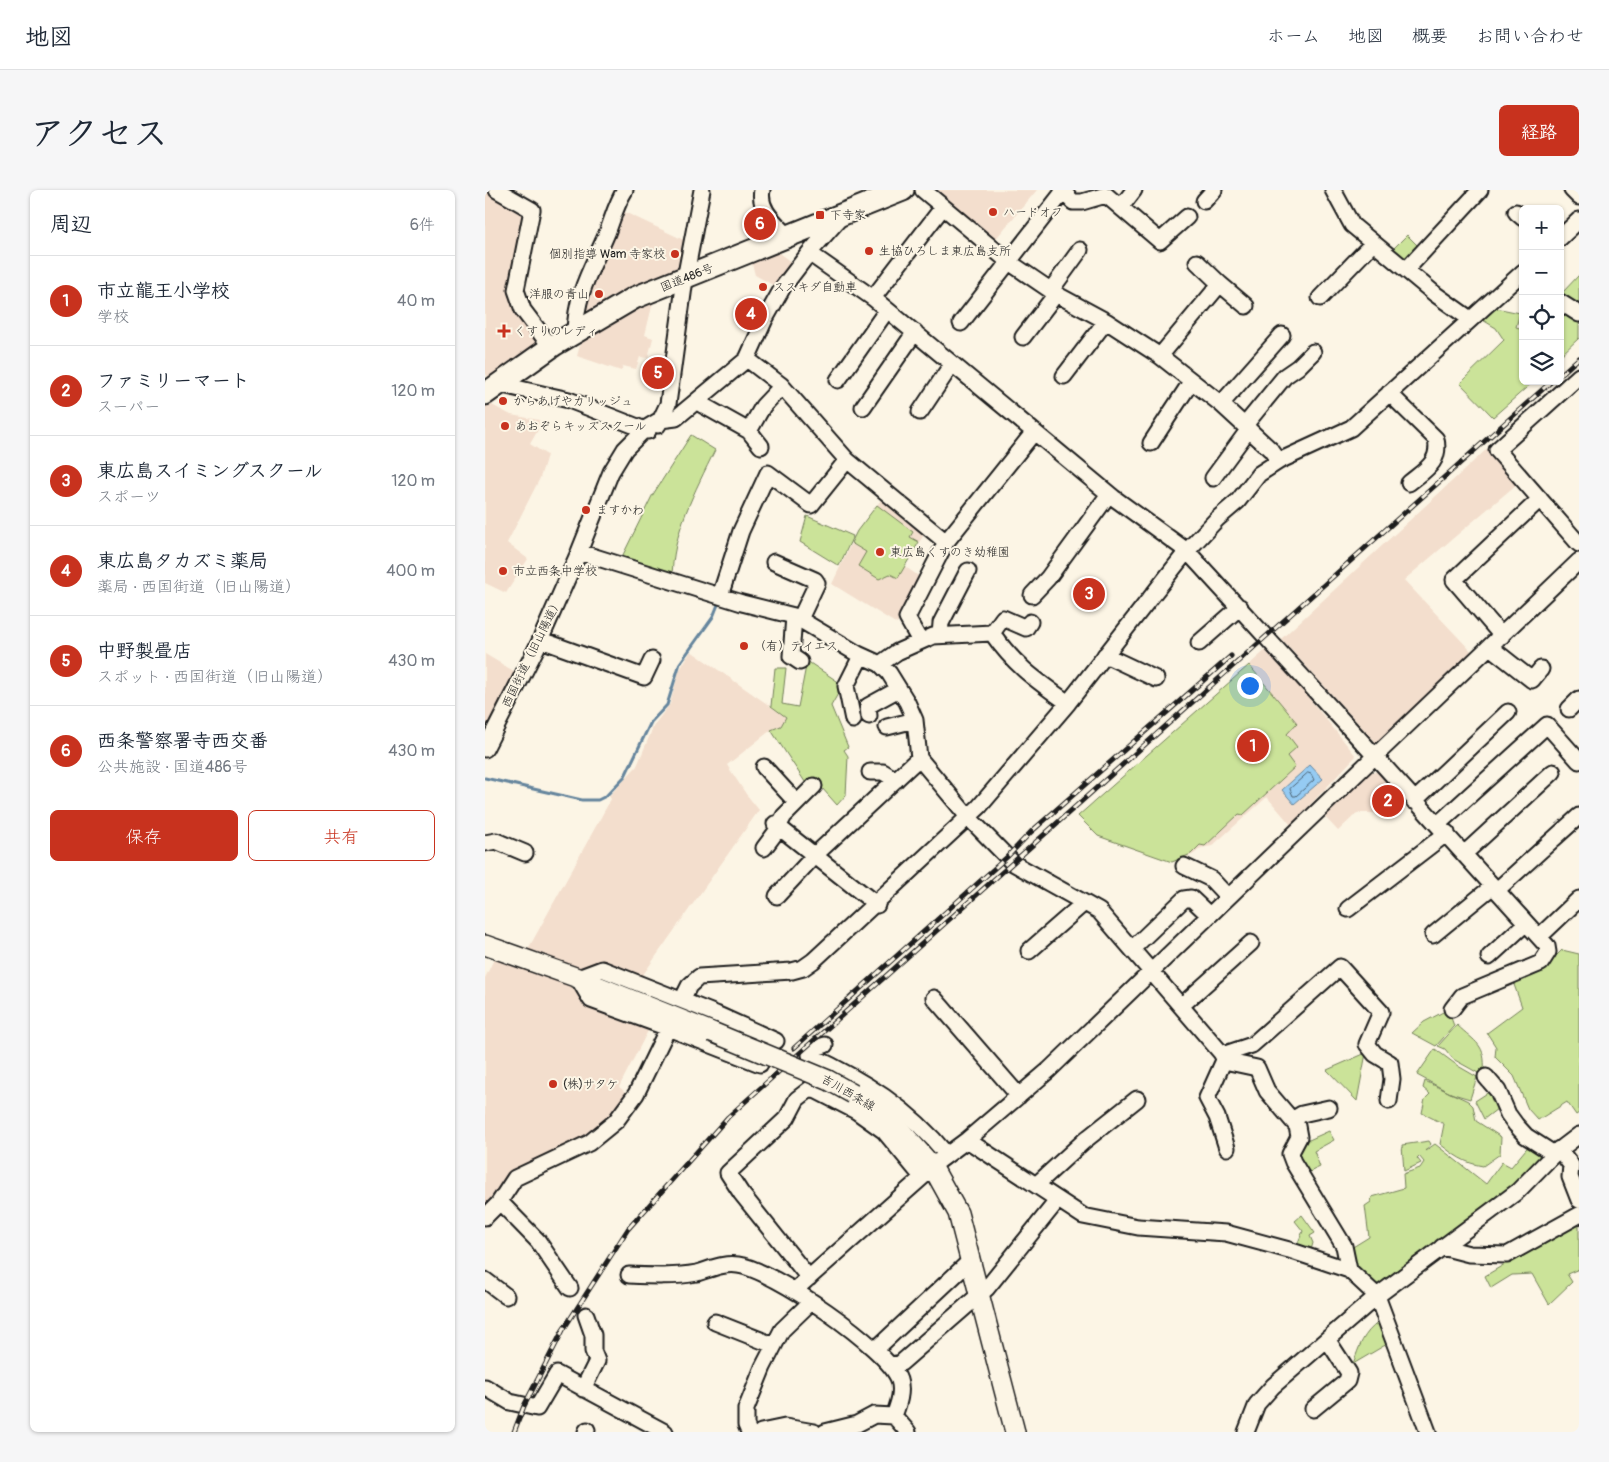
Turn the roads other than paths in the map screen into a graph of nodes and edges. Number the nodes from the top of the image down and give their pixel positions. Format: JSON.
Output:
{"nodes":[{"id":1,"x":497,"y":190,"type":"edge"},
{"id":2,"x":625,"y":190,"type":"edge"},
{"id":3,"x":702,"y":190,"type":"edge"},
{"id":4,"x":761,"y":190,"type":"edge"},
{"id":5,"x":903,"y":190,"type":"edge"},
{"id":6,"x":923,"y":190,"type":"edge"},
{"id":7,"x":1134,"y":190,"type":"edge"},
{"id":8,"x":1333,"y":190,"type":"edge"},
{"id":9,"x":1480,"y":190,"type":"edge"},
{"id":10,"x":1572,"y":190,"type":"edge"},
{"id":11,"x":1062,"y":191,"type":"edge"},
{"id":12,"x":881,"y":193,"type":"edge"},
{"id":13,"x":1579,"y":197,"type":"edge"},
{"id":14,"x":943,"y":207,"type":"junction"},
{"id":15,"x":1121,"y":207,"type":"junction"},
{"id":16,"x":844,"y":213,"type":"junction"},
{"id":17,"x":1187,"y":217,"type":"dead end"},
{"id":18,"x":1579,"y":220,"type":"edge"},
{"id":19,"x":1564,"y":234,"type":"edge"},
{"id":20,"x":789,"y":237,"type":"junction"},
{"id":21,"x":1373,"y":242,"type":"junction"},
{"id":22,"x":1080,"y":250,"type":"dead end"},
{"id":23,"x":809,"y":253,"type":"junction"},
{"id":24,"x":1009,"y":262,"type":"junction"},
{"id":25,"x":1197,"y":262,"type":"dead end"},
{"id":26,"x":1406,"y":270,"type":"junction"},
{"id":27,"x":1519,"y":278,"type":"edge"},
{"id":28,"x":685,"y":279,"type":"junction"},
{"id":29,"x":1220,"y":284,"type":"junction"},
{"id":30,"x":1053,"y":292,"type":"junction"},
{"id":31,"x":873,"y":298,"type":"junction"},
{"id":32,"x":1320,"y":298,"type":"dead end"},
{"id":33,"x":1564,"y":305,"type":"edge"},
{"id":34,"x":1246,"y":306,"type":"dead end"},
{"id":35,"x":887,"y":310,"type":"junction"},
{"id":36,"x":1579,"y":314,"type":"edge"},
{"id":37,"x":1470,"y":319,"type":"junction"},
{"id":38,"x":1106,"y":320,"type":"junction"},
{"id":39,"x":961,"y":323,"type":"dead end"},
{"id":40,"x":915,"y":332,"type":"junction"},
{"id":41,"x":575,"y":333,"type":"junction"},
{"id":42,"x":1282,"y":335,"type":"dead end"},
{"id":43,"x":1023,"y":337,"type":"dead end"},
{"id":44,"x":551,"y":347,"type":"junction"},
{"id":45,"x":1313,"y":352,"type":"dead end"},
{"id":46,"x":1159,"y":356,"type":"junction"},
{"id":47,"x":747,"y":359,"type":"junction"},
{"id":48,"x":952,"y":364,"type":"junction"},
{"id":49,"x":1064,"y":376,"type":"dead end"},
{"id":50,"x":1579,"y":376,"type":"edge"},
{"id":51,"x":838,"y":380,"type":"dead end"},
{"id":52,"x":1191,"y":382,"type":"junction"},
{"id":53,"x":782,"y":386,"type":"junction"},
{"id":54,"x":489,"y":390,"type":"edge"},
{"id":55,"x":1389,"y":393,"type":"junction"},
{"id":56,"x":697,"y":402,"type":"junction"},
{"id":57,"x":1221,"y":404,"type":"junction"},
{"id":58,"x":863,"y":407,"type":"dead end"},
{"id":59,"x":920,"y":412,"type":"dead end"},
{"id":60,"x":653,"y":426,"type":"junction"},
{"id":61,"x":1247,"y":427,"type":"junction"},
{"id":62,"x":749,"y":431,"type":"junction"},
{"id":63,"x":1034,"y":432,"type":"junction"},
{"id":64,"x":1151,"y":443,"type":"dead end"},
{"id":65,"x":761,"y":446,"type":"dead end"},
{"id":66,"x":847,"y":460,"type":"junction"},
{"id":67,"x":1279,"y":461,"type":"junction"},
{"id":68,"x":1213,"y":478,"type":"dead end"},
{"id":69,"x":1409,"y":483,"type":"dead end"},
{"id":70,"x":1109,"y":494,"type":"junction"},
{"id":71,"x":1540,"y":499,"type":"junction"},
{"id":72,"x":946,"y":542,"type":"junction"},
{"id":73,"x":1579,"y":544,"type":"edge"},
{"id":74,"x":1187,"y":551,"type":"junction"},
{"id":75,"x":579,"y":552,"type":"junction"},
{"id":76,"x":1579,"y":561,"type":"edge"},
{"id":77,"x":774,"y":562,"type":"dead end"},
{"id":78,"x":968,"y":571,"type":"dead end"},
{"id":79,"x":1032,"y":595,"type":"dead end"},
{"id":80,"x":720,"y":596,"type":"junction"},
{"id":81,"x":1240,"y":607,"type":"junction"},
{"id":82,"x":797,"y":618,"type":"junction"},
{"id":83,"x":1030,"y":622,"type":"dead end"},
{"id":84,"x":993,"y":633,"type":"junction"},
{"id":85,"x":940,"y":636,"type":"junction"},
{"id":86,"x":1502,"y":636,"type":"junction"},
{"id":87,"x":541,"y":640,"type":"junction"},
{"id":88,"x":920,"y":641,"type":"junction"},
{"id":89,"x":1199,"y":643,"type":"dead end"},
{"id":90,"x":1490,"y":647,"type":"junction"},
{"id":91,"x":1105,"y":655,"type":"junction"},
{"id":92,"x":861,"y":656,"type":"junction"},
{"id":93,"x":652,"y":660,"type":"dead end"},
{"id":94,"x":800,"y":662,"type":"dead end"},
{"id":95,"x":880,"y":664,"type":"junction"},
{"id":96,"x":1541,"y":669,"type":"dead end"},
{"id":97,"x":1157,"y":679,"type":"dead end"},
{"id":98,"x":899,"y":689,"type":"junction"},
{"id":99,"x":1068,"y":703,"type":"junction"},
{"id":100,"x":1508,"y":712,"type":"dead end"},
{"id":101,"x":869,"y":716,"type":"dead end"},
{"id":102,"x":853,"y":720,"type":"dead end"},
{"id":103,"x":915,"y":720,"type":"junction"},
{"id":104,"x":887,"y":727,"type":"dead end"},
{"id":105,"x":485,"y":748,"type":"edge"},
{"id":106,"x":1375,"y":756,"type":"junction"},
{"id":107,"x":919,"y":758,"type":"junction"},
{"id":108,"x":1579,"y":761,"type":"edge"},
{"id":109,"x":764,"y":767,"type":"dead end"},
{"id":110,"x":870,"y":772,"type":"dead end"},
{"id":111,"x":1553,"y":772,"type":"dead end"},
{"id":112,"x":896,"y":780,"type":"junction"},
{"id":113,"x":814,"y":786,"type":"dead end"},
{"id":114,"x":1414,"y":801,"type":"junction"},
{"id":115,"x":797,"y":803,"type":"junction"},
{"id":116,"x":1579,"y":816,"type":"edge"},
{"id":117,"x":969,"y":818,"type":"junction"},
{"id":118,"x":777,"y":826,"type":"junction"},
{"id":119,"x":1442,"y":829,"type":"junction"},
{"id":120,"x":485,"y":843,"type":"edge"},
{"id":121,"x":764,"y":848,"type":"dead end"},
{"id":122,"x":525,"y":853,"type":"dead end"},
{"id":123,"x":1464,"y":854,"type":"junction"},
{"id":124,"x":815,"y":855,"type":"junction"},
{"id":125,"x":1184,"y":866,"type":"dead end"},
{"id":126,"x":1495,"y":888,"type":"junction"},
{"id":127,"x":777,"y":896,"type":"dead end"},
{"id":128,"x":1228,"y":897,"type":"junction"},
{"id":129,"x":1579,"y":899,"type":"edge"},
{"id":130,"x":1084,"y":903,"type":"junction"},
{"id":131,"x":877,"y":905,"type":"junction"},
{"id":132,"x":1348,"y":909,"type":"dead end"},
{"id":133,"x":1209,"y":915,"type":"junction"},
{"id":134,"x":1526,"y":923,"type":"junction"},
{"id":135,"x":1433,"y":935,"type":"dead end"},
{"id":136,"x":1539,"y":937,"type":"junction"},
{"id":137,"x":1251,"y":943,"type":"dead end"},
{"id":138,"x":485,"y":945,"type":"edge"},
{"id":139,"x":1132,"y":949,"type":"junction"},
{"id":140,"x":1029,"y":951,"type":"dead end"},
{"id":141,"x":1489,"y":957,"type":"dead end"},
{"id":142,"x":1151,"y":971,"type":"junction"},
{"id":143,"x":578,"y":978,"type":"junction"},
{"id":144,"x":934,"y":998,"type":"dead end"},
{"id":145,"x":682,"y":1000,"type":"junction"},
{"id":146,"x":1449,"y":1005,"type":"dead end"},
{"id":147,"x":1181,"y":1006,"type":"junction"},
{"id":148,"x":668,"y":1028,"type":"junction"},
{"id":149,"x":748,"y":1028,"type":"junction"},
{"id":150,"x":776,"y":1041,"type":"dead end"},
{"id":151,"x":825,"y":1045,"type":"dead end"},
{"id":152,"x":737,"y":1055,"type":"junction"},
{"id":153,"x":1224,"y":1057,"type":"junction"},
{"id":154,"x":825,"y":1063,"type":"junction"},
{"id":155,"x":760,"y":1064,"type":"dead end"},
{"id":156,"x":1486,"y":1078,"type":"dead end"},
{"id":157,"x":814,"y":1090,"type":"junction"},
{"id":158,"x":1019,"y":1096,"type":"junction"},
{"id":159,"x":1137,"y":1099,"type":"dead end"},
{"id":160,"x":1389,"y":1101,"type":"dead end"},
{"id":161,"x":1329,"y":1108,"type":"dead end"},
{"id":162,"x":1292,"y":1120,"type":"junction"},
{"id":163,"x":1579,"y":1135,"type":"edge"},
{"id":164,"x":967,"y":1140,"type":"junction"},
{"id":165,"x":1227,"y":1148,"type":"dead end"},
{"id":166,"x":1557,"y":1152,"type":"junction"},
{"id":167,"x":934,"y":1166,"type":"junction"},
{"id":168,"x":1036,"y":1185,"type":"junction"},
{"id":169,"x":1579,"y":1200,"type":"edge"},
{"id":170,"x":1057,"y":1201,"type":"junction"},
{"id":171,"x":500,"y":1202,"type":"junction"},
{"id":172,"x":1579,"y":1216,"type":"edge"},
{"id":173,"x":485,"y":1217,"type":"edge"},
{"id":174,"x":1442,"y":1247,"type":"junction"},
{"id":175,"x":971,"y":1261,"type":"junction"},
{"id":176,"x":1349,"y":1270,"type":"junction"},
{"id":177,"x":629,"y":1275,"type":"dead end"},
{"id":178,"x":809,"y":1278,"type":"junction"},
{"id":179,"x":485,"y":1280,"type":"edge"},
{"id":180,"x":570,"y":1288,"type":"dead end"},
{"id":181,"x":795,"y":1290,"type":"junction"},
{"id":182,"x":506,"y":1296,"type":"dead end"},
{"id":183,"x":980,"y":1296,"type":"junction"},
{"id":184,"x":1377,"y":1296,"type":"junction"},
{"id":185,"x":811,"y":1302,"type":"junction"},
{"id":186,"x":586,"y":1315,"type":"dead end"},
{"id":187,"x":715,"y":1322,"type":"dead end"},
{"id":188,"x":1327,"y":1339,"type":"junction"},
{"id":189,"x":773,"y":1345,"type":"junction"},
{"id":190,"x":875,"y":1350,"type":"junction"},
{"id":191,"x":891,"y":1365,"type":"junction"},
{"id":192,"x":485,"y":1387,"type":"edge"},
{"id":193,"x":583,"y":1389,"type":"junction"},
{"id":194,"x":1313,"y":1409,"type":"dead end"},
{"id":195,"x":893,"y":1416,"type":"junction"},
{"id":196,"x":665,"y":1432,"type":"edge"},
{"id":197,"x":749,"y":1432,"type":"edge"},
{"id":198,"x":761,"y":1432,"type":"edge"},
{"id":199,"x":814,"y":1432,"type":"edge"},
{"id":200,"x":825,"y":1432,"type":"edge"},
{"id":201,"x":908,"y":1432,"type":"edge"},
{"id":202,"x":1015,"y":1432,"type":"edge"},
{"id":203,"x":1246,"y":1432,"type":"edge"},
{"id":204,"x":1428,"y":1432,"type":"edge"}],
"edges":[{"from":1,"to":44,"type":"street"},
{"from":2,"to":41,"type":"street"},
{"from":3,"to":28,"type":"street"},
{"from":4,"to":20,"type":"street"},
{"from":5,"to":12,"type":"highway","name":"国道486号"},
{"from":6,"to":14,"type":"street"},
{"from":7,"to":15,"type":"street"},
{"from":8,"to":21,"type":"street"},
{"from":9,"to":26,"type":"street"},
{"from":10,"to":13,"type":"street"},
{"from":11,"to":15,"type":"street"},
{"from":11,"to":24,"type":"street"},
{"from":12,"to":16,"type":"highway","name":"国道486号"},
{"from":14,"to":24,"type":"street"},
{"from":14,"to":31,"type":"street"},
{"from":15,"to":17,"type":"street"},
{"from":16,"to":20,"type":"highway","name":"国道486号"},
{"from":16,"to":23,"type":"street","name":"西国街道（旧山陽道）"},
{"from":18,"to":19,"type":"street"},
{"from":20,"to":28,"type":"highway","name":"国道486号"},
{"from":21,"to":26,"type":"street"},
{"from":21,"to":32,"type":"street"},
{"from":22,"to":30,"type":"street"},
{"from":23,"to":31,"type":"street"},
{"from":23,"to":47,"type":"street","name":"西国街道（旧山陽道）"},
{"from":24,"to":30,"type":"street"},
{"from":24,"to":39,"type":"street"},
{"from":25,"to":29,"type":"street"},
{"from":26,"to":37,"type":"street"},
{"from":27,"to":37,"type":"street"},
{"from":28,"to":41,"type":"highway","name":"国道486号"},
{"from":28,"to":60,"type":"street"},
{"from":29,"to":34,"type":"street"},
{"from":29,"to":46,"type":"street"},
{"from":30,"to":38,"type":"street"},
{"from":30,"to":43,"type":"street"},
{"from":31,"to":35,"type":"street"},
{"from":33,"to":36,"type":"street"},
{"from":35,"to":40,"type":"street"},
{"from":35,"to":51,"type":"street"},
{"from":37,"to":55,"type":"street"},
{"from":38,"to":46,"type":"street"},
{"from":38,"to":49,"type":"street"},
{"from":40,"to":48,"type":"street"},
{"from":40,"to":58,"type":"street"},
{"from":41,"to":44,"type":"highway","name":"国道486号"},
{"from":42,"to":57,"type":"street"},
{"from":44,"to":54,"type":"highway","name":"国道486号"},
{"from":45,"to":61,"type":"street"},
{"from":46,"to":52,"type":"street"},
{"from":47,"to":53,"type":"street"},
{"from":47,"to":56,"type":"street","name":"西国街道（旧山陽道）"},
{"from":48,"to":59,"type":"street"},
{"from":48,"to":63,"type":"street"},
{"from":50,"to":71,"type":"street"},
{"from":52,"to":57,"type":"street"},
{"from":52,"to":64,"type":"street"},
{"from":53,"to":62,"type":"street"},
{"from":53,"to":66,"type":"street"},
{"from":54,"to":60,"type":"street"},
{"from":55,"to":67,"type":"street"},
{"from":55,"to":69,"type":"street"},
{"from":56,"to":60,"type":"street","name":"西国街道（旧山陽道）"},
{"from":56,"to":62,"type":"street"},
{"from":57,"to":61,"type":"street"},
{"from":60,"to":75,"type":"street","name":"西国街道（旧山陽道）"},
{"from":61,"to":67,"type":"street"},
{"from":61,"to":68,"type":"street"},
{"from":62,"to":65,"type":"street"},
{"from":63,"to":70,"type":"street"},
{"from":63,"to":72,"type":"street"},
{"from":66,"to":72,"type":"street"},
{"from":66,"to":80,"type":"street"},
{"from":67,"to":74,"type":"street"},
{"from":70,"to":74,"type":"street"},
{"from":70,"to":79,"type":"street"},
{"from":71,"to":73,"type":"street"},
{"from":71,"to":86,"type":"street"},
{"from":72,"to":88,"type":"street"},
{"from":74,"to":81,"type":"street"},
{"from":74,"to":91,"type":"street"},
{"from":75,"to":80,"type":"street"},
{"from":75,"to":87,"type":"street","name":"西国街道（旧山陽道）"},
{"from":76,"to":86,"type":"street"},
{"from":77,"to":82,"type":"street"},
{"from":78,"to":85,"type":"street"},
{"from":80,"to":82,"type":"street"},
{"from":81,"to":89,"type":"street"},
{"from":81,"to":106,"type":"street"},
{"from":82,"to":92,"type":"street"},
{"from":82,"to":94,"type":"street"},
{"from":83,"to":84,"type":"street"},
{"from":84,"to":85,"type":"street"},
{"from":84,"to":99,"type":"street"},
{"from":85,"to":88,"type":"street"},
{"from":86,"to":90,"type":"street"},
{"from":87,"to":93,"type":"street"},
{"from":87,"to":105,"type":"street","name":"西国街道（旧山陽道）"},
{"from":88,"to":95,"type":"street"},
{"from":90,"to":96,"type":"street"},
{"from":90,"to":106,"type":"street"},
{"from":91,"to":97,"type":"street"},
{"from":91,"to":99,"type":"street"},
{"from":92,"to":95,"type":"street"},
{"from":92,"to":102,"type":"street"},
{"from":95,"to":98,"type":"street"},
{"from":98,"to":101,"type":"street"},
{"from":98,"to":103,"type":"street"},
{"from":99,"to":117,"type":"street"},
{"from":100,"to":114,"type":"street"},
{"from":103,"to":104,"type":"street"},
{"from":103,"to":107,"type":"street"},
{"from":106,"to":114,"type":"street"},
{"from":106,"to":128,"type":"street"},
{"from":107,"to":112,"type":"street"},
{"from":107,"to":117,"type":"street"},
{"from":108,"to":119,"type":"street"},
{"from":109,"to":115,"type":"street"},
{"from":110,"to":112,"type":"street"},
{"from":111,"to":123,"type":"street"},
{"from":112,"to":124,"type":"street"},
{"from":113,"to":115,"type":"street"},
{"from":114,"to":119,"type":"street"},
{"from":115,"to":118,"type":"street"},
{"from":116,"to":126,"type":"street"},
{"from":117,"to":130,"type":"street"},
{"from":117,"to":131,"type":"street"},
{"from":118,"to":121,"type":"street"},
{"from":118,"to":124,"type":"street"},
{"from":119,"to":123,"type":"street"},
{"from":119,"to":132,"type":"street"},
{"from":120,"to":122,"type":"street"},
{"from":123,"to":126,"type":"street"},
{"from":124,"to":127,"type":"street"},
{"from":124,"to":131,"type":"street"},
{"from":125,"to":128,"type":"street"},
{"from":126,"to":134,"type":"street"},
{"from":126,"to":135,"type":"street"},
{"from":128,"to":133,"type":"street"},
{"from":129,"to":136,"type":"street"},
{"from":130,"to":139,"type":"street"},
{"from":130,"to":140,"type":"street"},
{"from":131,"to":145,"type":"street"},
{"from":133,"to":139,"type":"street"},
{"from":133,"to":142,"type":"street"},
{"from":134,"to":136,"type":"street"},
{"from":134,"to":141,"type":"street"},
{"from":136,"to":146,"type":"street"},
{"from":137,"to":147,"type":"street"},
{"from":138,"to":143,"type":"main road","name":"吉川西条線"},
{"from":139,"to":142,"type":"street"},
{"from":142,"to":147,"type":"street"},
{"from":142,"to":158,"type":"street"},
{"from":143,"to":145,"type":"street"},
{"from":143,"to":148,"type":"street"},
{"from":143,"to":167,"type":"main road","name":"吉川西条線","bridge":true},
{"from":144,"to":158,"type":"street"},
{"from":145,"to":149,"type":"street"},
{"from":147,"to":153,"type":"street"},
{"from":148,"to":152,"type":"street"},
{"from":148,"to":171,"type":"street"},
{"from":149,"to":150,"type":"street"},
{"from":149,"to":152,"type":"street"},
{"from":151,"to":154,"type":"street"},
{"from":152,"to":155,"type":"street"},
{"from":153,"to":160,"type":"street"},
{"from":153,"to":162,"type":"street"},
{"from":153,"to":165,"type":"street"},
{"from":154,"to":157,"type":"street"},
{"from":154,"to":167,"type":"street"},
{"from":156,"to":166,"type":"street"},
{"from":157,"to":167,"type":"street"},
{"from":157,"to":178,"type":"street"},
{"from":158,"to":164,"type":"street"},
{"from":159,"to":168,"type":"street"},
{"from":161,"to":162,"type":"street"},
{"from":162,"to":176,"type":"street"},
{"from":163,"to":166,"type":"street"},
{"from":164,"to":167,"type":"street"},
{"from":164,"to":168,"type":"street"},
{"from":166,"to":169,"type":"street"},
{"from":166,"to":174,"type":"street"},
{"from":167,"to":175,"type":"main road","name":"吉川西条線"},
{"from":167,"to":178,"type":"street"},
{"from":168,"to":170,"type":"street"},
{"from":170,"to":176,"type":"street"},
{"from":170,"to":183,"type":"street"},
{"from":171,"to":173,"type":"street"},
{"from":171,"to":180,"type":"street"},
{"from":172,"to":174,"type":"street"},
{"from":174,"to":184,"type":"street"},
{"from":175,"to":183,"type":"main road","name":"吉川西条線"},
{"from":175,"to":190,"type":"street"},
{"from":176,"to":184,"type":"street"},
{"from":177,"to":181,"type":"street"},
{"from":178,"to":181,"type":"street"},
{"from":179,"to":182,"type":"street"},
{"from":181,"to":185,"type":"street"},
{"from":183,"to":191,"type":"street"},
{"from":183,"to":202,"type":"main road","name":"吉川西条線"},
{"from":184,"to":188,"type":"street"},
{"from":184,"to":204,"type":"street"},
{"from":185,"to":189,"type":"street"},
{"from":185,"to":190,"type":"street"},
{"from":186,"to":193,"type":"street"},
{"from":187,"to":189,"type":"street"},
{"from":188,"to":194,"type":"street"},
{"from":188,"to":203,"type":"street"},
{"from":189,"to":197,"type":"street"},
{"from":190,"to":191,"type":"street"},
{"from":191,"to":195,"type":"street"},
{"from":192,"to":193,"type":"street"},
{"from":193,"to":196,"type":"street"},
{"from":195,"to":200,"type":"street"},
{"from":195,"to":201,"type":"street"},
{"from":198,"to":199,"type":"street"}]}
